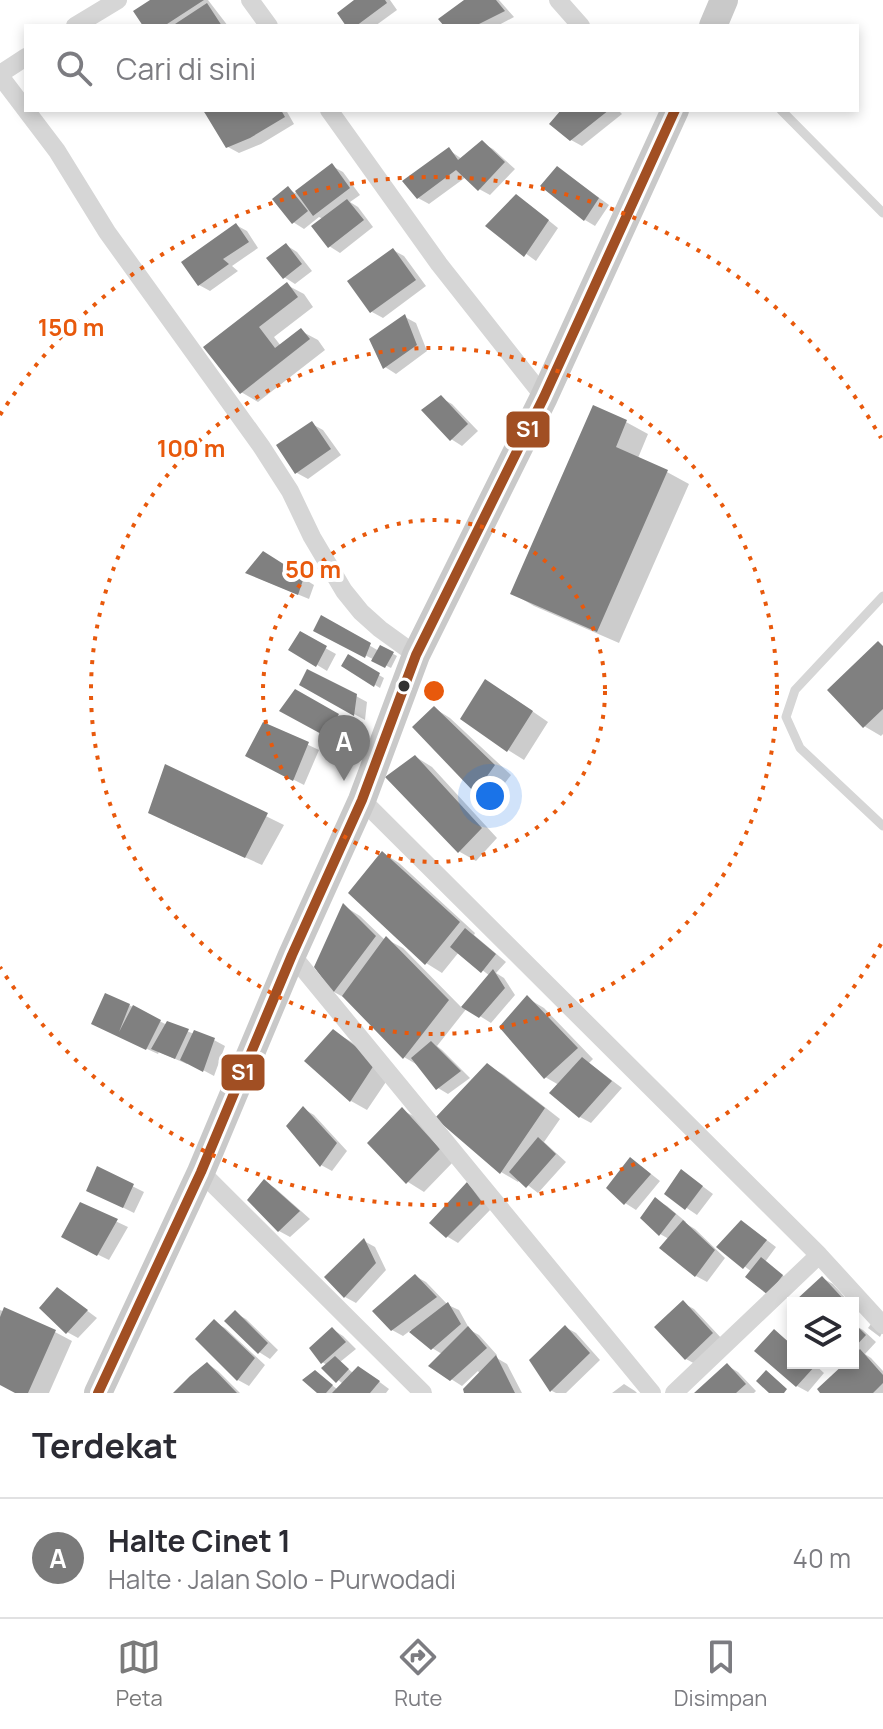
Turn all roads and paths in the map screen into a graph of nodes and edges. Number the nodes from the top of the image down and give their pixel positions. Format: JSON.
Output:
{"nodes":[{"id":1,"x":118,"y":0,"type":"edge"},
{"id":2,"x":250,"y":0,"type":"edge"},
{"id":3,"x":558,"y":0,"type":"edge"},
{"id":4,"x":724,"y":0,"type":"edge"},
{"id":5,"x":78,"y":24,"type":"edge"},
{"id":6,"x":268,"y":24,"type":"edge"},
{"id":7,"x":579,"y":24,"type":"edge"},
{"id":8,"x":714,"y":24,"type":"edge"},
{"id":9,"x":24,"y":58,"type":"edge"},
{"id":10,"x":0,"y":75,"type":"edge"},
{"id":11,"x":24,"y":107,"type":"edge"},
{"id":12,"x":28,"y":112,"type":"edge"},
{"id":13,"x":330,"y":112,"type":"edge"},
{"id":14,"x":783,"y":112,"type":"edge"},
{"id":15,"x":666,"y":115,"type":"edge"},
{"id":16,"x":883,"y":213,"type":"edge"},
{"id":17,"x":544,"y":397,"type":"junction"},
{"id":18,"x":883,"y":596,"type":"edge"},
{"id":19,"x":416,"y":655,"type":"junction"},
{"id":20,"x":362,"y":800,"type":"junction"},
{"id":21,"x":883,"y":826,"type":"edge"},
{"id":22,"x":292,"y":955,"type":"junction"},
{"id":23,"x":201,"y":1172,"type":"junction"},
{"id":24,"x":819,"y":1255,"type":"junction"},
{"id":25,"x":883,"y":1325,"type":"edge"},
{"id":26,"x":98,"y":1393,"type":"edge"},
{"id":27,"x":423,"y":1393,"type":"edge"},
{"id":28,"x":652,"y":1393,"type":"edge"},
{"id":29,"x":674,"y":1393,"type":"edge"}],
"edges":[{"from":1,"to":5,"type":"street"},
{"from":2,"to":6,"type":"street"},
{"from":3,"to":7,"type":"street"},
{"from":4,"to":8,"type":"main road"},
{"from":9,"to":10,"type":"street"},
{"from":10,"to":11,"type":"street"},
{"from":12,"to":19,"type":"street"},
{"from":13,"to":17,"type":"street"},
{"from":14,"to":16,"type":"lane"},
{"from":15,"to":17,"type":"main road"},
{"from":17,"to":19,"type":"main road"},
{"from":18,"to":21,"type":"lane"},
{"from":19,"to":20,"type":"main road"},
{"from":20,"to":22,"type":"main road"},
{"from":20,"to":24,"type":"street"},
{"from":22,"to":23,"type":"main road"},
{"from":22,"to":28,"type":"street"},
{"from":23,"to":26,"type":"main road"},
{"from":23,"to":27,"type":"street"},
{"from":24,"to":25,"type":"street"},
{"from":24,"to":29,"type":"street"}]}
